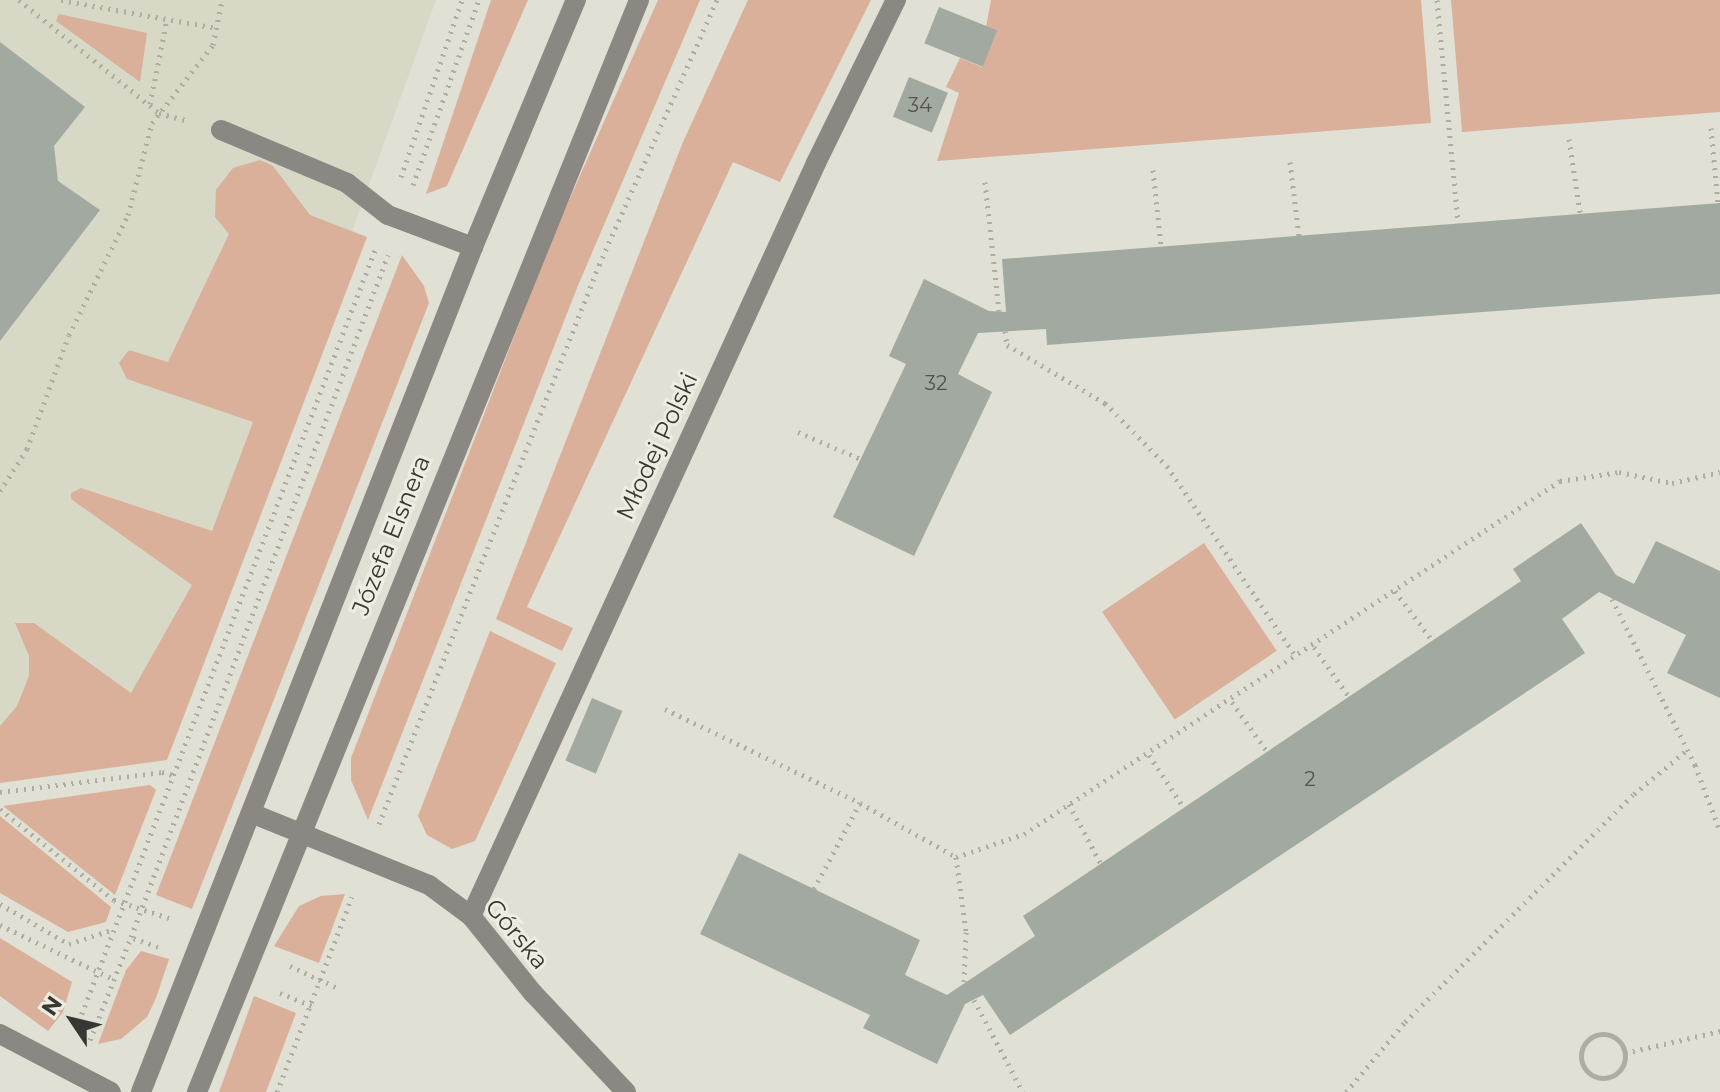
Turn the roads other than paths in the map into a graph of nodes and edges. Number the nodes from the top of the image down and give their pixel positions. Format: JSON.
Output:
{"nodes":[{"id":1,"x":576,"y":0,"type":"edge"},
{"id":2,"x":639,"y":0,"type":"edge"},
{"id":3,"x":896,"y":0,"type":"edge"},
{"id":4,"x":221,"y":130,"type":"dead end"},
{"id":5,"x":473,"y":247,"type":"junction"},
{"id":6,"x":251,"y":813,"type":"junction"},
{"id":7,"x":299,"y":831,"type":"junction"},
{"id":8,"x":471,"y":916,"type":"junction"},
{"id":9,"x":0,"y":1034,"type":"edge"},
{"id":10,"x":111,"y":1092,"type":"edge"},
{"id":11,"x":141,"y":1092,"type":"edge"},
{"id":12,"x":197,"y":1092,"type":"edge"},
{"id":13,"x":626,"y":1092,"type":"edge"}],
"edges":[{"from":1,"to":5,"type":"street","name":"Józefa Elsnera"},
{"from":2,"to":7,"type":"street","name":"Józefa Elsnera"},
{"from":3,"to":8,"type":"street","name":"Młodej Polski"},
{"from":4,"to":5,"type":"street"},
{"from":5,"to":6,"type":"street","name":"Józefa Elsnera"},
{"from":6,"to":7,"type":"street","name":"Górska"},
{"from":6,"to":11,"type":"street","name":"Józefa Elsnera"},
{"from":7,"to":8,"type":"street","name":"Górska"},
{"from":7,"to":12,"type":"street","name":"Józefa Elsnera"},
{"from":8,"to":13,"type":"street","name":"Górska"},
{"from":9,"to":10,"type":"street"}]}
